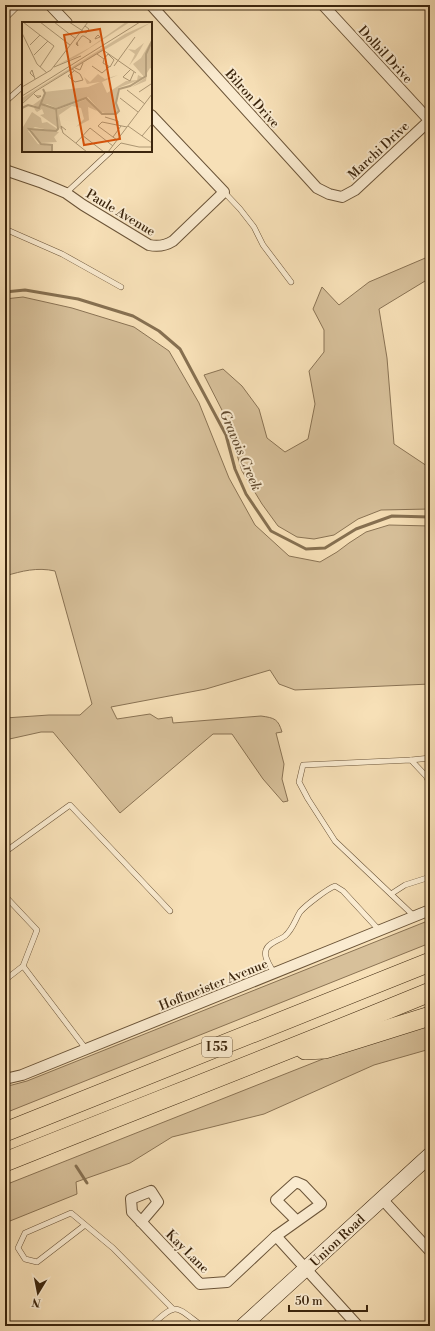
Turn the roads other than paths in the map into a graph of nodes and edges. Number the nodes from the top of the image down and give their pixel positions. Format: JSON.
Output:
{"nodes":[{"id":1,"x":13,"y":5,"type":"edge"},
{"id":2,"x":50,"y":5,"type":"edge"},
{"id":3,"x":151,"y":5,"type":"edge"},
{"id":4,"x":323,"y":5,"type":"edge"},
{"id":5,"x":5,"y":13,"type":"edge"},
{"id":6,"x":66,"y":22,"type":"edge"},
{"id":7,"x":22,"y":87,"type":"edge"},
{"id":8,"x":5,"y":102,"type":"edge"},
{"id":9,"x":152,"y":116,"type":"edge"},
{"id":10,"x":430,"y":120,"type":"edge"},
{"id":11,"x":109,"y":152,"type":"edge"},
{"id":12,"x":5,"y":170,"type":"edge"},
{"id":13,"x":224,"y":192,"type":"junction"},
{"id":14,"x":66,"y":193,"type":"junction"},
{"id":15,"x":342,"y":197,"type":"joint"},
{"id":16,"x":5,"y":229,"type":"edge"},
{"id":17,"x":291,"y":282,"type":"dead end"},
{"id":18,"x":121,"y":287,"type":"dead end"},
{"id":19,"x":430,"y":758,"type":"edge"},
{"id":20,"x":411,"y":760,"type":"junction"},
{"id":21,"x":430,"y":784,"type":"edge"},
{"id":22,"x":5,"y":852,"type":"edge"},
{"id":23,"x":430,"y":877,"type":"edge"},
{"id":24,"x":391,"y":894,"type":"junction"},
{"id":25,"x":5,"y":896,"type":"edge"},
{"id":26,"x":430,"y":910,"type":"edge"},
{"id":27,"x":170,"y":912,"type":"dead end"},
{"id":28,"x":414,"y":916,"type":"junction"},
{"id":29,"x":379,"y":930,"type":"junction"},
{"id":30,"x":430,"y":962,"type":"edge"},
{"id":31,"x":23,"y":966,"type":"junction"},
{"id":32,"x":274,"y":973,"type":"junction"},
{"id":33,"x":5,"y":980,"type":"edge"},
{"id":34,"x":430,"y":992,"type":"edge"},
{"id":35,"x":430,"y":1016,"type":"edge"},
{"id":36,"x":86,"y":1049,"type":"junction"},
{"id":37,"x":288,"y":1050,"type":"junction"},
{"id":38,"x":5,"y":1079,"type":"edge"},
{"id":39,"x":5,"y":1132,"type":"edge"},
{"id":40,"x":430,"y":1155,"type":"edge"},
{"id":41,"x":5,"y":1162,"type":"edge"},
{"id":42,"x":382,"y":1199,"type":"junction"},
{"id":43,"x":297,"y":1221,"type":"dead end"},
{"id":44,"x":141,"y":1222,"type":"dead end"},
{"id":45,"x":85,"y":1225,"type":"junction"},
{"id":46,"x":276,"y":1236,"type":"junction"},
{"id":47,"x":430,"y":1252,"type":"edge"},
{"id":48,"x":306,"y":1269,"type":"junction"},
{"id":49,"x":173,"y":1309,"type":"junction"},
{"id":50,"x":150,"y":1326,"type":"edge"},
{"id":51,"x":202,"y":1326,"type":"edge"},
{"id":52,"x":243,"y":1326,"type":"edge"},
{"id":53,"x":358,"y":1326,"type":"edge"}],
"edges":[{"from":1,"to":5,"type":"street"},
{"from":2,"to":6,"type":"street"},
{"from":3,"to":15,"type":"street","name":"Bilron Drive"},
{"from":4,"to":10,"type":"street","name":"Dolbil Drive"},
{"from":7,"to":8,"type":"lane"},
{"from":9,"to":13,"type":"street"},
{"from":10,"to":15,"type":"street","name":"Marchi Drive"},
{"from":11,"to":14,"type":"lane"},
{"from":12,"to":14,"type":"street","name":"Paule Avenue"},
{"from":13,"to":14,"type":"street","name":"Paule Avenue"},
{"from":13,"to":17,"type":"lane"},
{"from":16,"to":18,"type":"lane"},
{"from":19,"to":20,"type":"lane"},
{"from":20,"to":21,"type":"lane"},
{"from":20,"to":24,"type":"lane"},
{"from":22,"to":27,"type":"lane"},
{"from":23,"to":24,"type":"lane"},
{"from":24,"to":28,"type":"lane"},
{"from":25,"to":31,"type":"lane"},
{"from":26,"to":28,"type":"street","name":"Hoffmeister Avenue"},
{"from":28,"to":29,"type":"street","name":"Hoffmeister Avenue"},
{"from":29,"to":32,"type":"street","name":"Hoffmeister Avenue"},
{"from":29,"to":32,"type":"lane"},
{"from":30,"to":39,"type":"highway","number":"I 55"},
{"from":31,"to":33,"type":"lane"},
{"from":31,"to":36,"type":"lane"},
{"from":32,"to":36,"type":"street","name":"Hoffmeister Avenue"},
{"from":34,"to":37,"type":"highway","number":"I 55"},
{"from":35,"to":37,"type":"highway"},
{"from":36,"to":38,"type":"street","name":"Hoffmeister Avenue"},
{"from":37,"to":41,"type":"highway","number":"I 55"},
{"from":40,"to":42,"type":"main road","name":"Union Road"},
{"from":42,"to":47,"type":"street"},
{"from":42,"to":48,"type":"main road","name":"Union Road"},
{"from":43,"to":46,"type":"street","name":"Kay Lane"},
{"from":44,"to":46,"type":"street","name":"Kay Lane"},
{"from":45,"to":45,"type":"lane"},
{"from":45,"to":49,"type":"lane"},
{"from":46,"to":48,"type":"street"},
{"from":48,"to":52,"type":"main road","name":"Union Road"},
{"from":48,"to":53,"type":"street"},
{"from":49,"to":50,"type":"lane"},
{"from":49,"to":51,"type":"lane"}]}
